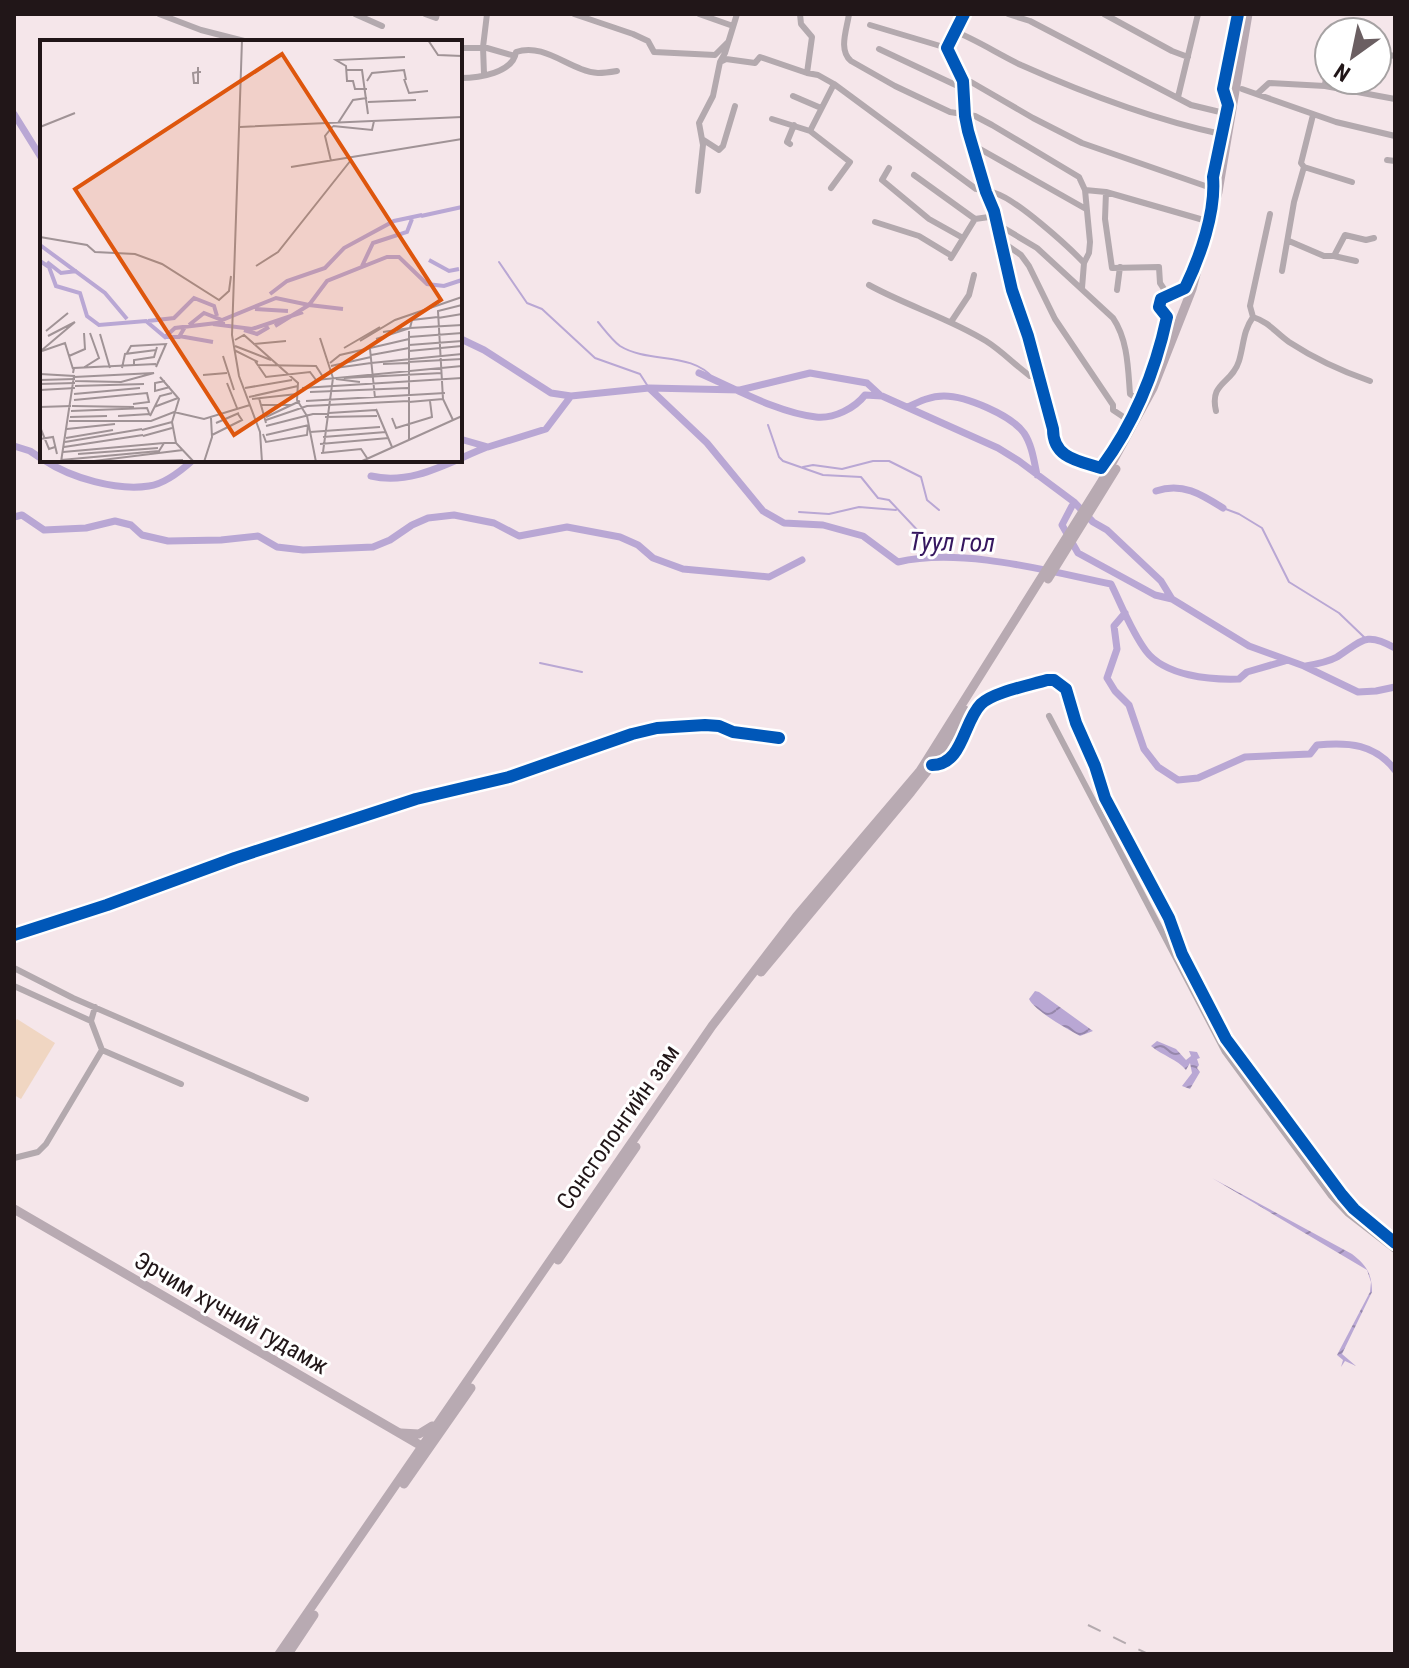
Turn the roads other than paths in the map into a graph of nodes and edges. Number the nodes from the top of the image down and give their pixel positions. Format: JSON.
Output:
{"nodes":[{"id":1,"x":159,"y":14,"type":"edge"},
{"id":2,"x":355,"y":14,"type":"edge"},
{"id":3,"x":425,"y":14,"type":"edge"},
{"id":4,"x":437,"y":14,"type":"edge"},
{"id":5,"x":487,"y":14,"type":"edge"},
{"id":6,"x":574,"y":14,"type":"edge"},
{"id":7,"x":699,"y":14,"type":"edge"},
{"id":8,"x":737,"y":14,"type":"edge"},
{"id":9,"x":800,"y":14,"type":"edge"},
{"id":10,"x":849,"y":14,"type":"edge"},
{"id":11,"x":964,"y":14,"type":"edge"},
{"id":12,"x":1008,"y":14,"type":"edge"},
{"id":13,"x":1104,"y":14,"type":"edge"},
{"id":14,"x":1238,"y":14,"type":"edge"},
{"id":15,"x":1251,"y":14,"type":"edge"},
{"id":16,"x":1195,"y":15,"type":"edge"},
{"id":17,"x":1030,"y":18,"type":"edge"},
{"id":18,"x":870,"y":25,"type":"dead end"},
{"id":19,"x":382,"y":26,"type":"dead end"},
{"id":20,"x":733,"y":26,"type":"junction"},
{"id":21,"x":954,"y":31,"type":"junction"},
{"id":22,"x":1248,"y":34,"type":"junction"},
{"id":23,"x":240,"y":40,"type":"edge"},
{"id":24,"x":728,"y":42,"type":"junction"},
{"id":25,"x":462,"y":48,"type":"edge"},
{"id":26,"x":483,"y":48,"type":"junction"},
{"id":27,"x":947,"y":48,"type":"junction"},
{"id":28,"x":879,"y":49,"type":"dead end"},
{"id":29,"x":515,"y":56,"type":"junction"},
{"id":30,"x":1188,"y":57,"type":"junction"},
{"id":31,"x":720,"y":62,"type":"junction"},
{"id":32,"x":617,"y":71,"type":"dead end"},
{"id":33,"x":807,"y":73,"type":"junction"},
{"id":34,"x":484,"y":74,"type":"junction"},
{"id":35,"x":462,"y":78,"type":"edge"},
{"id":36,"x":834,"y":84,"type":"junction"},
{"id":37,"x":963,"y":84,"type":"junction"},
{"id":38,"x":1313,"y":85,"type":"edge"},
{"id":39,"x":1242,"y":89,"type":"junction"},
{"id":40,"x":1257,"y":94,"type":"junction"},
{"id":41,"x":793,"y":96,"type":"dead end"},
{"id":42,"x":1178,"y":97,"type":"junction"},
{"id":43,"x":735,"y":106,"type":"dead end"},
{"id":44,"x":821,"y":108,"type":"junction"},
{"id":45,"x":1230,"y":112,"type":"junction"},
{"id":46,"x":1313,"y":115,"type":"junction"},
{"id":47,"x":965,"y":116,"type":"junction"},
{"id":48,"x":772,"y":119,"type":"dead end"},
{"id":49,"x":794,"y":125,"type":"junction"},
{"id":50,"x":810,"y":131,"type":"junction"},
{"id":51,"x":1221,"y":134,"type":"junction"},
{"id":52,"x":1395,"y":136,"type":"edge"},
{"id":53,"x":702,"y":139,"type":"junction"},
{"id":54,"x":790,"y":144,"type":"dead end"},
{"id":55,"x":973,"y":145,"type":"junction"},
{"id":56,"x":1304,"y":167,"type":"junction"},
{"id":57,"x":889,"y":168,"type":"dead end"},
{"id":58,"x":914,"y":175,"type":"dead end"},
{"id":59,"x":1352,"y":182,"type":"dead end"},
{"id":60,"x":831,"y":188,"type":"dead end"},
{"id":61,"x":1214,"y":189,"type":"junction"},
{"id":62,"x":1085,"y":190,"type":"junction"},
{"id":63,"x":698,"y":191,"type":"dead end"},
{"id":64,"x":986,"y":192,"type":"junction"},
{"id":65,"x":1106,"y":192,"type":"junction"},
{"id":66,"x":1086,"y":209,"type":"junction"},
{"id":67,"x":994,"y":211,"type":"junction"},
{"id":68,"x":1270,"y":214,"type":"dead end"},
{"id":69,"x":975,"y":219,"type":"junction"},
{"id":70,"x":1207,"y":221,"type":"junction"},
{"id":71,"x":875,"y":222,"type":"dead end"},
{"id":72,"x":997,"y":224,"type":"junction"},
{"id":73,"x":963,"y":238,"type":"junction"},
{"id":74,"x":1374,"y":238,"type":"dead end"},
{"id":75,"x":1001,"y":241,"type":"junction"},
{"id":76,"x":1289,"y":241,"type":"junction"},
{"id":77,"x":1334,"y":256,"type":"junction"},
{"id":78,"x":1356,"y":261,"type":"dead end"},
{"id":79,"x":1084,"y":263,"type":"junction"},
{"id":80,"x":1198,"y":264,"type":"junction"},
{"id":81,"x":1120,"y":267,"type":"junction"},
{"id":82,"x":1282,"y":271,"type":"dead end"},
{"id":83,"x":974,"y":275,"type":"dead end"},
{"id":84,"x":869,"y":285,"type":"dead end"},
{"id":85,"x":1082,"y":288,"type":"junction"},
{"id":86,"x":1117,"y":290,"type":"dead end"},
{"id":87,"x":1168,"y":295,"type":"junction"},
{"id":88,"x":1253,"y":317,"type":"junction"},
{"id":89,"x":951,"y":322,"type":"junction"},
{"id":90,"x":1163,"y":354,"type":"junction"},
{"id":91,"x":1039,"y":377,"type":"junction"},
{"id":92,"x":1370,"y":381,"type":"dead end"},
{"id":93,"x":1143,"y":403,"type":"junction"},
{"id":94,"x":1216,"y":411,"type":"dead end"},
{"id":95,"x":1133,"y":420,"type":"junction"},
{"id":96,"x":1105,"y":482,"type":"junction"},
{"id":97,"x":1008,"y":636,"type":"junction"},
{"id":98,"x":1049,"y":716,"type":"dead end"},
{"id":99,"x":779,"y":738,"type":"dead end"},
{"id":100,"x":932,"y":765,"type":"junction"},
{"id":101,"x":14,"y":935,"type":"edge"},
{"id":102,"x":14,"y":968,"type":"edge"},
{"id":103,"x":14,"y":986,"type":"edge"},
{"id":104,"x":95,"y":1007,"type":"junction"},
{"id":105,"x":91,"y":1021,"type":"junction"},
{"id":106,"x":102,"y":1050,"type":"junction"},
{"id":107,"x":181,"y":1084,"type":"dead end"},
{"id":108,"x":306,"y":1099,"type":"dead end"},
{"id":109,"x":14,"y":1158,"type":"edge"},
{"id":110,"x":14,"y":1209,"type":"edge"},
{"id":111,"x":1395,"y":1243,"type":"edge"},
{"id":112,"x":1395,"y":1250,"type":"edge"},
{"id":113,"x":439,"y":1421,"type":"junction"},
{"id":114,"x":398,"y":1433,"type":"junction"},
{"id":115,"x":425,"y":1448,"type":"junction"},
{"id":116,"x":408,"y":1468,"type":"junction"},
{"id":117,"x":279,"y":1654,"type":"edge"},
{"id":118,"x":288,"y":1654,"type":"edge"}],
"edges":[{"from":1,"to":23,"type":"street"},
{"from":2,"to":19,"type":"street"},
{"from":3,"to":4,"type":"street"},
{"from":5,"to":26,"type":"street"},
{"from":6,"to":24,"type":"street"},
{"from":7,"to":20,"type":"street"},
{"from":8,"to":20,"type":"street"},
{"from":9,"to":33,"type":"street"},
{"from":10,"to":47,"type":"street"},
{"from":11,"to":21,"type":"street"},
{"from":12,"to":17,"type":"street"},
{"from":13,"to":30,"type":"street"},
{"from":14,"to":45,"type":"street"},
{"from":15,"to":22,"type":"main road"},
{"from":16,"to":30,"type":"street"},
{"from":17,"to":42,"type":"street"},
{"from":18,"to":27,"type":"street"},
{"from":20,"to":24,"type":"street"},
{"from":21,"to":27,"type":"street"},
{"from":21,"to":51,"type":"street"},
{"from":22,"to":39,"type":"main road"},
{"from":22,"to":45,"type":"main road"},
{"from":24,"to":31,"type":"street"},
{"from":25,"to":26,"type":"street"},
{"from":26,"to":29,"type":"street"},
{"from":26,"to":34,"type":"street"},
{"from":27,"to":37,"type":"street"},
{"from":28,"to":37,"type":"street"},
{"from":29,"to":32,"type":"street"},
{"from":29,"to":34,"type":"street"},
{"from":30,"to":42,"type":"street"},
{"from":31,"to":33,"type":"street"},
{"from":31,"to":53,"type":"street"},
{"from":33,"to":36,"type":"street"},
{"from":34,"to":35,"type":"street"},
{"from":36,"to":44,"type":"street"},
{"from":36,"to":64,"type":"street"},
{"from":37,"to":47,"type":"street"},
{"from":37,"to":61,"type":"street"},
{"from":38,"to":40,"type":"street"},
{"from":39,"to":40,"type":"street"},
{"from":39,"to":96,"type":"main road"},
{"from":40,"to":46,"type":"street"},
{"from":41,"to":44,"type":"street"},
{"from":42,"to":45,"type":"street"},
{"from":43,"to":53,"type":"street"},
{"from":44,"to":50,"type":"street"},
{"from":45,"to":51,"type":"street"},
{"from":45,"to":80,"type":"main road"},
{"from":46,"to":52,"type":"street"},
{"from":46,"to":56,"type":"street"},
{"from":47,"to":55,"type":"street"},
{"from":47,"to":62,"type":"street"},
{"from":48,"to":49,"type":"street"},
{"from":49,"to":50,"type":"street"},
{"from":49,"to":54,"type":"street"},
{"from":50,"to":60,"type":"street"},
{"from":51,"to":61,"type":"street"},
{"from":53,"to":63,"type":"street"},
{"from":55,"to":64,"type":"street"},
{"from":55,"to":66,"type":"street"},
{"from":56,"to":59,"type":"street"},
{"from":56,"to":76,"type":"street"},
{"from":57,"to":73,"type":"street"},
{"from":58,"to":69,"type":"street"},
{"from":61,"to":70,"type":"street"},
{"from":62,"to":65,"type":"street"},
{"from":62,"to":66,"type":"street"},
{"from":64,"to":67,"type":"street"},
{"from":64,"to":79,"type":"street"},
{"from":65,"to":70,"type":"street"},
{"from":65,"to":81,"type":"street"},
{"from":66,"to":79,"type":"street"},
{"from":67,"to":69,"type":"street"},
{"from":67,"to":72,"type":"street"},
{"from":68,"to":88,"type":"street"},
{"from":69,"to":73,"type":"street"},
{"from":70,"to":80,"type":"street"},
{"from":71,"to":73,"type":"street"},
{"from":72,"to":75,"type":"street"},
{"from":72,"to":85,"type":"street"},
{"from":74,"to":77,"type":"street"},
{"from":75,"to":91,"type":"street"},
{"from":75,"to":95,"type":"street"},
{"from":76,"to":77,"type":"street"},
{"from":76,"to":82,"type":"street"},
{"from":77,"to":78,"type":"street"},
{"from":79,"to":85,"type":"street"},
{"from":80,"to":87,"type":"street"},
{"from":80,"to":90,"type":"main road"},
{"from":81,"to":86,"type":"street"},
{"from":81,"to":87,"type":"street"},
{"from":83,"to":89,"type":"street"},
{"from":84,"to":89,"type":"street"},
{"from":85,"to":93,"type":"street"},
{"from":87,"to":90,"type":"street"},
{"from":88,"to":92,"type":"street"},
{"from":88,"to":94,"type":"street"},
{"from":89,"to":91,"type":"street"},
{"from":90,"to":93,"type":"main road"},
{"from":91,"to":95,"type":"street"},
{"from":93,"to":95,"type":"main road"},
{"from":95,"to":96,"type":"main road"},
{"from":96,"to":97,"type":"main road"},
{"from":97,"to":100,"type":"main road","name":"Сонсголонгийн зам"},
{"from":97,"to":113,"type":"main road","name":"Сонсголонгийн зам"},
{"from":98,"to":112,"type":"street"},
{"from":99,"to":101,"type":"street"},
{"from":100,"to":111,"type":"street"},
{"from":100,"to":115,"type":"main road","name":"Сонсголонгийн зам"},
{"from":102,"to":104,"type":"street"},
{"from":103,"to":105,"type":"street"},
{"from":104,"to":105,"type":"street"},
{"from":104,"to":108,"type":"street"},
{"from":105,"to":106,"type":"street"},
{"from":106,"to":107,"type":"street"},
{"from":106,"to":109,"type":"street"},
{"from":110,"to":114,"type":"main road","name":"Эрчим хүчний гудамж"},
{"from":113,"to":114,"type":"main road"},
{"from":113,"to":115,"type":"main road","name":"Сонсголонгийн зам"},
{"from":114,"to":115,"type":"main road","name":"Эрчим хүчний гудамж"},
{"from":114,"to":116,"type":"main road"},
{"from":115,"to":116,"type":"main road","name":"Сонсголонгийн зам"},
{"from":115,"to":118,"type":"main road","name":"Сонсголонгийн зам"},
{"from":116,"to":117,"type":"main road","name":"Сонсголонгийн зам"}]}
